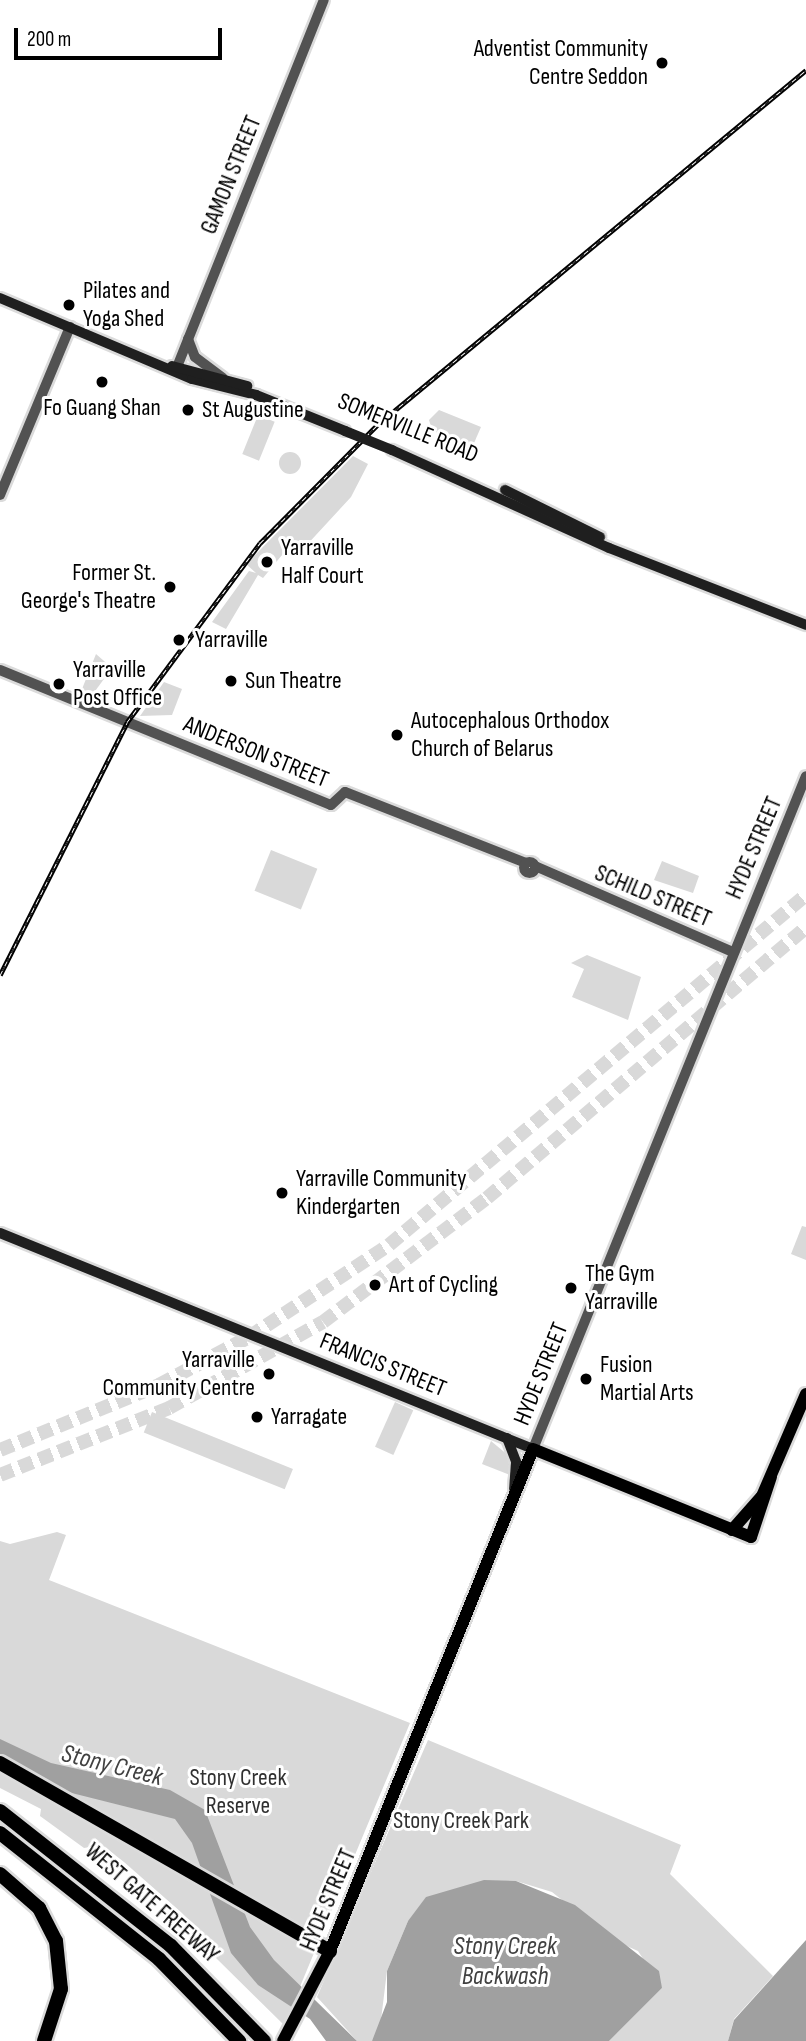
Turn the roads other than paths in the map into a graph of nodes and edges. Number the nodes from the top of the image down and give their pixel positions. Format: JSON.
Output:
{"nodes":[{"id":1,"x":324,"y":0,"type":"edge"},
{"id":2,"x":0,"y":298,"type":"edge"},
{"id":3,"x":70,"y":327,"type":"junction"},
{"id":4,"x":188,"y":339,"type":"junction"},
{"id":5,"x":173,"y":368,"type":"junction"},
{"id":6,"x":223,"y":378,"type":"junction"},
{"id":7,"x":347,"y":429,"type":"junction"},
{"id":8,"x":0,"y":495,"type":"edge"},
{"id":9,"x":806,"y":625,"type":"edge"},
{"id":10,"x":0,"y":670,"type":"edge"},
{"id":11,"x":806,"y":776,"type":"edge"},
{"id":12,"x":342,"y":796,"type":"joint"},
{"id":13,"x":733,"y":952,"type":"junction"},
{"id":14,"x":0,"y":1233,"type":"edge"},
{"id":15,"x":806,"y":1394,"type":"edge"},
{"id":16,"x":507,"y":1438,"type":"junction"},
{"id":17,"x":533,"y":1449,"type":"junction"},
{"id":18,"x":772,"y":1477,"type":"junction"},
{"id":19,"x":514,"y":1497,"type":"junction"},
{"id":20,"x":732,"y":1530,"type":"junction"},
{"id":21,"x":0,"y":1763,"type":"edge"},
{"id":22,"x":0,"y":1811,"type":"edge"},
{"id":23,"x":0,"y":1833,"type":"edge"},
{"id":24,"x":0,"y":1874,"type":"edge"},
{"id":25,"x":330,"y":1951,"type":"junction"},
{"id":26,"x":44,"y":2041,"type":"edge"},
{"id":27,"x":239,"y":2041,"type":"edge"},
{"id":28,"x":264,"y":2041,"type":"edge"},
{"id":29,"x":285,"y":2041,"type":"edge"}],
"edges":[{"from":1,"to":4,"type":"street","name":"GAMON STREET"},
{"from":2,"to":3,"type":"main road","name":"SOMERVILLE ROAD"},
{"from":3,"to":5,"type":"main road","name":"SOMERVILLE ROAD"},
{"from":3,"to":8,"type":"street"},
{"from":4,"to":5,"type":"street","name":"GAMON STREET"},
{"from":4,"to":6,"type":"street"},
{"from":5,"to":6,"type":"main road","name":"SOMERVILLE ROAD"},
{"from":5,"to":7,"type":"main road","name":"SOMERVILLE ROAD"},
{"from":6,"to":7,"type":"main road","name":"SOMERVILLE ROAD"},
{"from":7,"to":9,"type":"main road","name":"SOMERVILLE ROAD","bridge":true},
{"from":10,"to":12,"type":"street","name":"ANDERSON STREET"},
{"from":11,"to":13,"type":"street","name":"HYDE STREET"},
{"from":12,"to":13,"type":"street","name":"SCHILD STREET"},
{"from":13,"to":17,"type":"street","name":"HYDE STREET"},
{"from":14,"to":16,"type":"main road","name":"FRANCIS STREET"},
{"from":15,"to":18,"type":"main road"},
{"from":16,"to":17,"type":"main road","name":"FRANCIS STREET"},
{"from":16,"to":19,"type":"main road"},
{"from":17,"to":19,"type":"main road","name":"HYDE STREET"},
{"from":17,"to":20,"type":"main road","name":"FRANCIS STREET"},
{"from":18,"to":20,"type":"main road"},
{"from":18,"to":20,"type":"main road","name":"FRANCIS STREET"},
{"from":19,"to":25,"type":"main road","name":"HYDE STREET"},
{"from":21,"to":25,"type":"highway"},
{"from":22,"to":28,"type":"highway","name":"WEST GATE FREEWAY"},
{"from":23,"to":27,"type":"highway","name":"WEST GATE FREEWAY"},
{"from":24,"to":26,"type":"highway"},
{"from":25,"to":29,"type":"main road","name":"HYDE STREET"}]}
